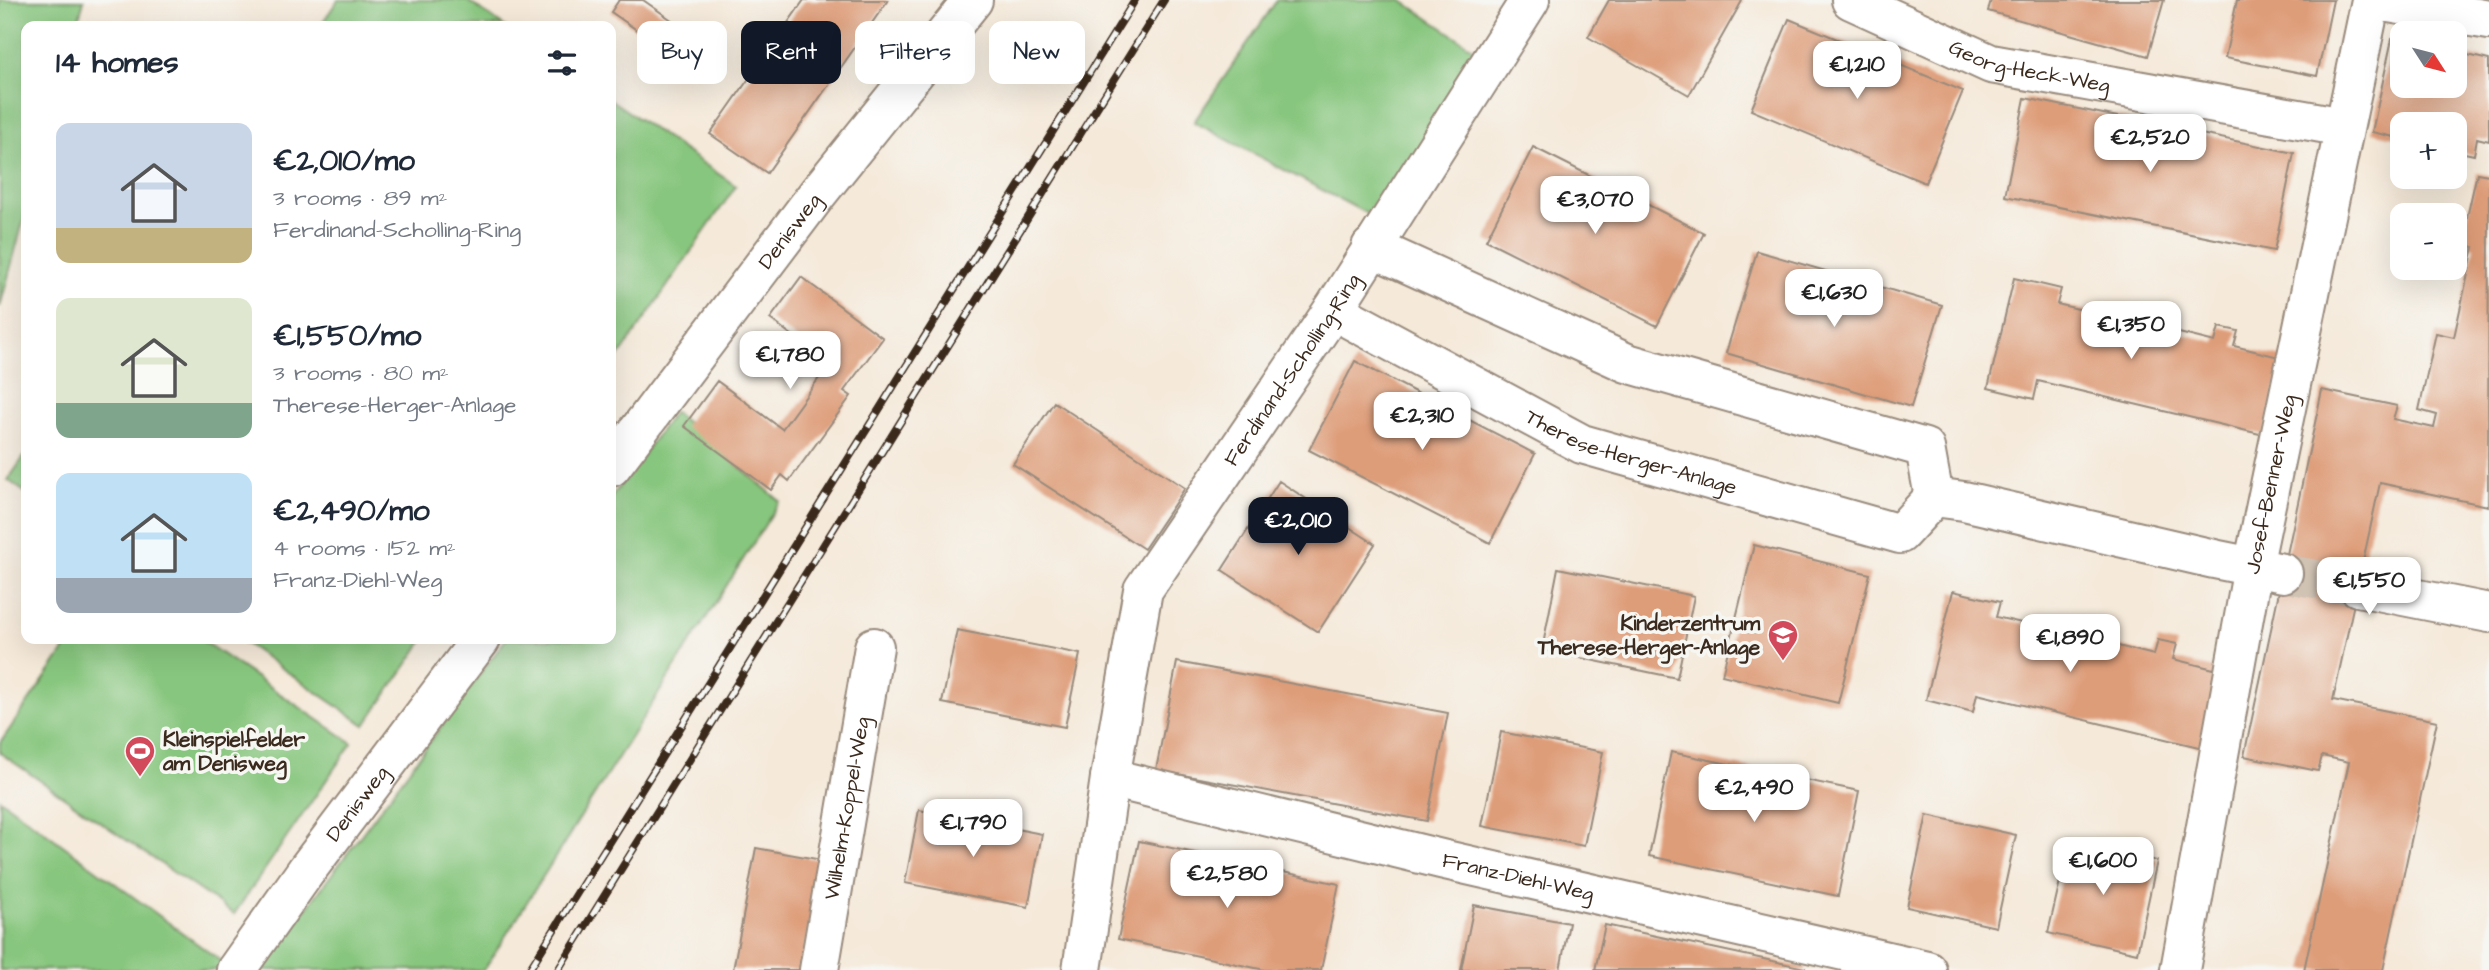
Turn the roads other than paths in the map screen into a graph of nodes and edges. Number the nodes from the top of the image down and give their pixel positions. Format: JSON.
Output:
{"nodes":[{"id":1,"x":973,"y":0,"type":"edge"},
{"id":2,"x":1530,"y":0,"type":"edge"},
{"id":3,"x":1851,"y":0,"type":"edge"},
{"id":4,"x":2371,"y":0,"type":"edge"},
{"id":5,"x":2489,"y":20,"type":"edge"},
{"id":6,"x":2344,"y":127,"type":"junction"},
{"id":7,"x":1371,"y":247,"type":"junction"},
{"id":8,"x":1333,"y":310,"type":"junction"},
{"id":9,"x":616,"y":460,"type":"edge"},
{"id":10,"x":1934,"y":497,"type":"junction"},
{"id":11,"x":2268,"y":570,"type":"junction"},
{"id":12,"x":2358,"y":587,"type":"tunnel mouth"},
{"id":13,"x":2489,"y":613,"type":"edge"},
{"id":14,"x":477,"y":644,"type":"edge"},
{"id":15,"x":874,"y":647,"type":"dead end"},
{"id":16,"x":1110,"y":778,"type":"junction"},
{"id":17,"x":236,"y":970,"type":"edge"},
{"id":18,"x":819,"y":970,"type":"edge"},
{"id":19,"x":1082,"y":970,"type":"edge"},
{"id":20,"x":1927,"y":970,"type":"edge"},
{"id":21,"x":2180,"y":970,"type":"edge"}],
"edges":[{"from":1,"to":9,"type":"street","name":"Denisweg"},
{"from":2,"to":7,"type":"street","name":"Ferdinand-Scholling-Ring"},
{"from":3,"to":6,"type":"street","name":"Georg-Heck-Weg"},
{"from":4,"to":5,"type":"street"},
{"from":4,"to":6,"type":"street","name":"Josef-Benner-Weg"},
{"from":6,"to":11,"type":"street","name":"Josef-Benner-Weg"},
{"from":7,"to":8,"type":"street","name":"Ferdinand-Scholling-Ring"},
{"from":7,"to":10,"type":"street"},
{"from":8,"to":10,"type":"street","name":"Therese-Herger-Anlage"},
{"from":8,"to":16,"type":"street","name":"Ferdinand-Scholling-Ring"},
{"from":10,"to":11,"type":"street"},
{"from":11,"to":21,"type":"street","name":"Josef-Benner-Weg"},
{"from":12,"to":13,"type":"street"},
{"from":14,"to":17,"type":"street","name":"Denisweg"},
{"from":15,"to":18,"type":"street","name":"Wilhelm-Koppel-Weg"},
{"from":16,"to":19,"type":"street","name":"Ferdinand-Scholling-Ring"},
{"from":16,"to":20,"type":"street","name":"Franz-Diehl-Weg"}]}
